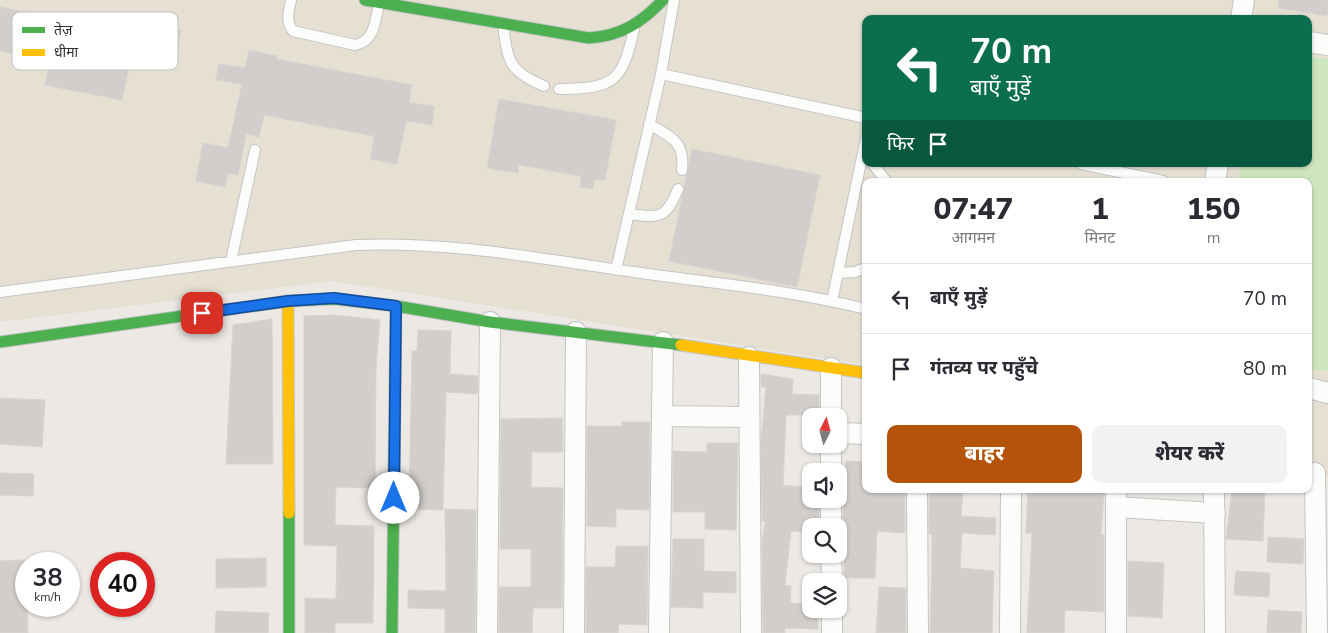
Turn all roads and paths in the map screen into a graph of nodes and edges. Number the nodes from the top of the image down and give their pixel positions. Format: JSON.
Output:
{"nodes":[{"id":1,"x":291,"y":0,"type":"edge"},
{"id":2,"x":365,"y":0,"type":"edge"},
{"id":3,"x":663,"y":0,"type":"edge"},
{"id":4,"x":674,"y":0,"type":"edge"},
{"id":5,"x":1244,"y":0,"type":"edge"},
{"id":6,"x":379,"y":3,"type":"junction"},
{"id":7,"x":1242,"y":15,"type":"edge"},
{"id":8,"x":503,"y":24,"type":"junction"},
{"id":9,"x":635,"y":26,"type":"junction"},
{"id":10,"x":1312,"y":42,"type":"edge"},
{"id":11,"x":1328,"y":45,"type":"edge"},
{"id":12,"x":661,"y":74,"type":"junction"},
{"id":13,"x":544,"y":86,"type":"dead end"},
{"id":14,"x":559,"y":89,"type":"dead end"},
{"id":15,"x":862,"y":117,"type":"edge"},
{"id":16,"x":649,"y":124,"type":"junction"},
{"id":17,"x":255,"y":150,"type":"dead end"},
{"id":18,"x":862,"y":167,"type":"edge"},
{"id":19,"x":875,"y":167,"type":"edge"},
{"id":20,"x":1095,"y":167,"type":"edge"},
{"id":21,"x":682,"y":170,"type":"dead end"},
{"id":22,"x":884,"y":178,"type":"edge"},
{"id":23,"x":1149,"y":178,"type":"edge"},
{"id":24,"x":678,"y":189,"type":"dead end"},
{"id":25,"x":628,"y":214,"type":"junction"},
{"id":26,"x":231,"y":261,"type":"junction"},
{"id":27,"x":862,"y":269,"type":"edge"},
{"id":28,"x":616,"y":270,"type":"junction"},
{"id":29,"x":838,"y":273,"type":"junction"},
{"id":30,"x":0,"y":292,"type":"edge"},
{"id":31,"x":288,"y":301,"type":"junction"},
{"id":32,"x":832,"y":301,"type":"junction"},
{"id":33,"x":396,"y":306,"type":"junction"},
{"id":34,"x":862,"y":308,"type":"edge"},
{"id":35,"x":490,"y":322,"type":"junction"},
{"id":36,"x":576,"y":332,"type":"junction"},
{"id":37,"x":0,"y":342,"type":"edge"},
{"id":38,"x":663,"y":342,"type":"junction"},
{"id":39,"x":749,"y":357,"type":"junction"},
{"id":40,"x":831,"y":368,"type":"junction"},
{"id":41,"x":862,"y":372,"type":"edge"},
{"id":42,"x":1312,"y":389,"type":"edge"},
{"id":43,"x":1328,"y":393,"type":"edge"},
{"id":44,"x":831,"y":408,"type":"edge"},
{"id":45,"x":662,"y":416,"type":"junction"},
{"id":46,"x":749,"y":417,"type":"junction"},
{"id":47,"x":848,"y":434,"type":"edge"},
{"id":48,"x":862,"y":434,"type":"edge"},
{"id":49,"x":1317,"y":474,"type":"edge"},
{"id":50,"x":917,"y":493,"type":"edge"},
{"id":51,"x":1010,"y":493,"type":"edge"},
{"id":52,"x":1214,"y":493,"type":"edge"},
{"id":53,"x":1116,"y":498,"type":"edge"},
{"id":54,"x":1215,"y":513,"type":"junction"},
{"id":55,"x":832,"y":618,"type":"edge"},
{"id":56,"x":288,"y":633,"type":"edge"},
{"id":57,"x":392,"y":633,"type":"edge"},
{"id":58,"x":488,"y":633,"type":"edge"},
{"id":59,"x":574,"y":633,"type":"edge"},
{"id":60,"x":659,"y":633,"type":"edge"},
{"id":61,"x":751,"y":633,"type":"edge"},
{"id":62,"x":832,"y":633,"type":"edge"},
{"id":63,"x":918,"y":633,"type":"edge"},
{"id":64,"x":1010,"y":633,"type":"edge"},
{"id":65,"x":1116,"y":633,"type":"edge"},
{"id":66,"x":1215,"y":633,"type":"edge"},
{"id":67,"x":1317,"y":633,"type":"edge"}],
"edges":[{"from":1,"to":6,"type":"lane"},
{"from":2,"to":6,"type":"street"},
{"from":3,"to":9,"type":"street"},
{"from":4,"to":12,"type":"lane"},
{"from":5,"to":7,"type":"street"},
{"from":6,"to":8,"type":"street"},
{"from":8,"to":9,"type":"street"},
{"from":8,"to":13,"type":"lane"},
{"from":9,"to":14,"type":"lane"},
{"from":10,"to":11,"type":"street"},
{"from":12,"to":15,"type":"lane"},
{"from":12,"to":16,"type":"lane"},
{"from":16,"to":21,"type":"lane"},
{"from":16,"to":25,"type":"lane"},
{"from":17,"to":26,"type":"lane"},
{"from":18,"to":29,"type":"lane"},
{"from":19,"to":22,"type":"lane"},
{"from":20,"to":23,"type":"lane"},
{"from":24,"to":25,"type":"lane"},
{"from":25,"to":28,"type":"lane"},
{"from":26,"to":28,"type":"lane"},
{"from":26,"to":30,"type":"lane"},
{"from":27,"to":29,"type":"lane"},
{"from":28,"to":32,"type":"lane"},
{"from":29,"to":32,"type":"lane"},
{"from":31,"to":33,"type":"street"},
{"from":31,"to":37,"type":"street"},
{"from":31,"to":56,"type":"street"},
{"from":32,"to":34,"type":"lane"},
{"from":33,"to":35,"type":"street"},
{"from":33,"to":57,"type":"street"},
{"from":35,"to":36,"type":"street"},
{"from":35,"to":58,"type":"street"},
{"from":36,"to":38,"type":"street"},
{"from":36,"to":59,"type":"street"},
{"from":38,"to":39,"type":"street"},
{"from":38,"to":45,"type":"street"},
{"from":39,"to":40,"type":"street"},
{"from":39,"to":46,"type":"street"},
{"from":40,"to":41,"type":"street"},
{"from":40,"to":44,"type":"street"},
{"from":42,"to":43,"type":"street"},
{"from":45,"to":46,"type":"street"},
{"from":45,"to":60,"type":"street"},
{"from":46,"to":61,"type":"street"},
{"from":47,"to":48,"type":"street"},
{"from":49,"to":67,"type":"street"},
{"from":50,"to":63,"type":"street"},
{"from":51,"to":64,"type":"street"},
{"from":52,"to":54,"type":"street"},
{"from":53,"to":54,"type":"street"},
{"from":53,"to":65,"type":"street"},
{"from":54,"to":66,"type":"street"},
{"from":55,"to":62,"type":"street"}]}
